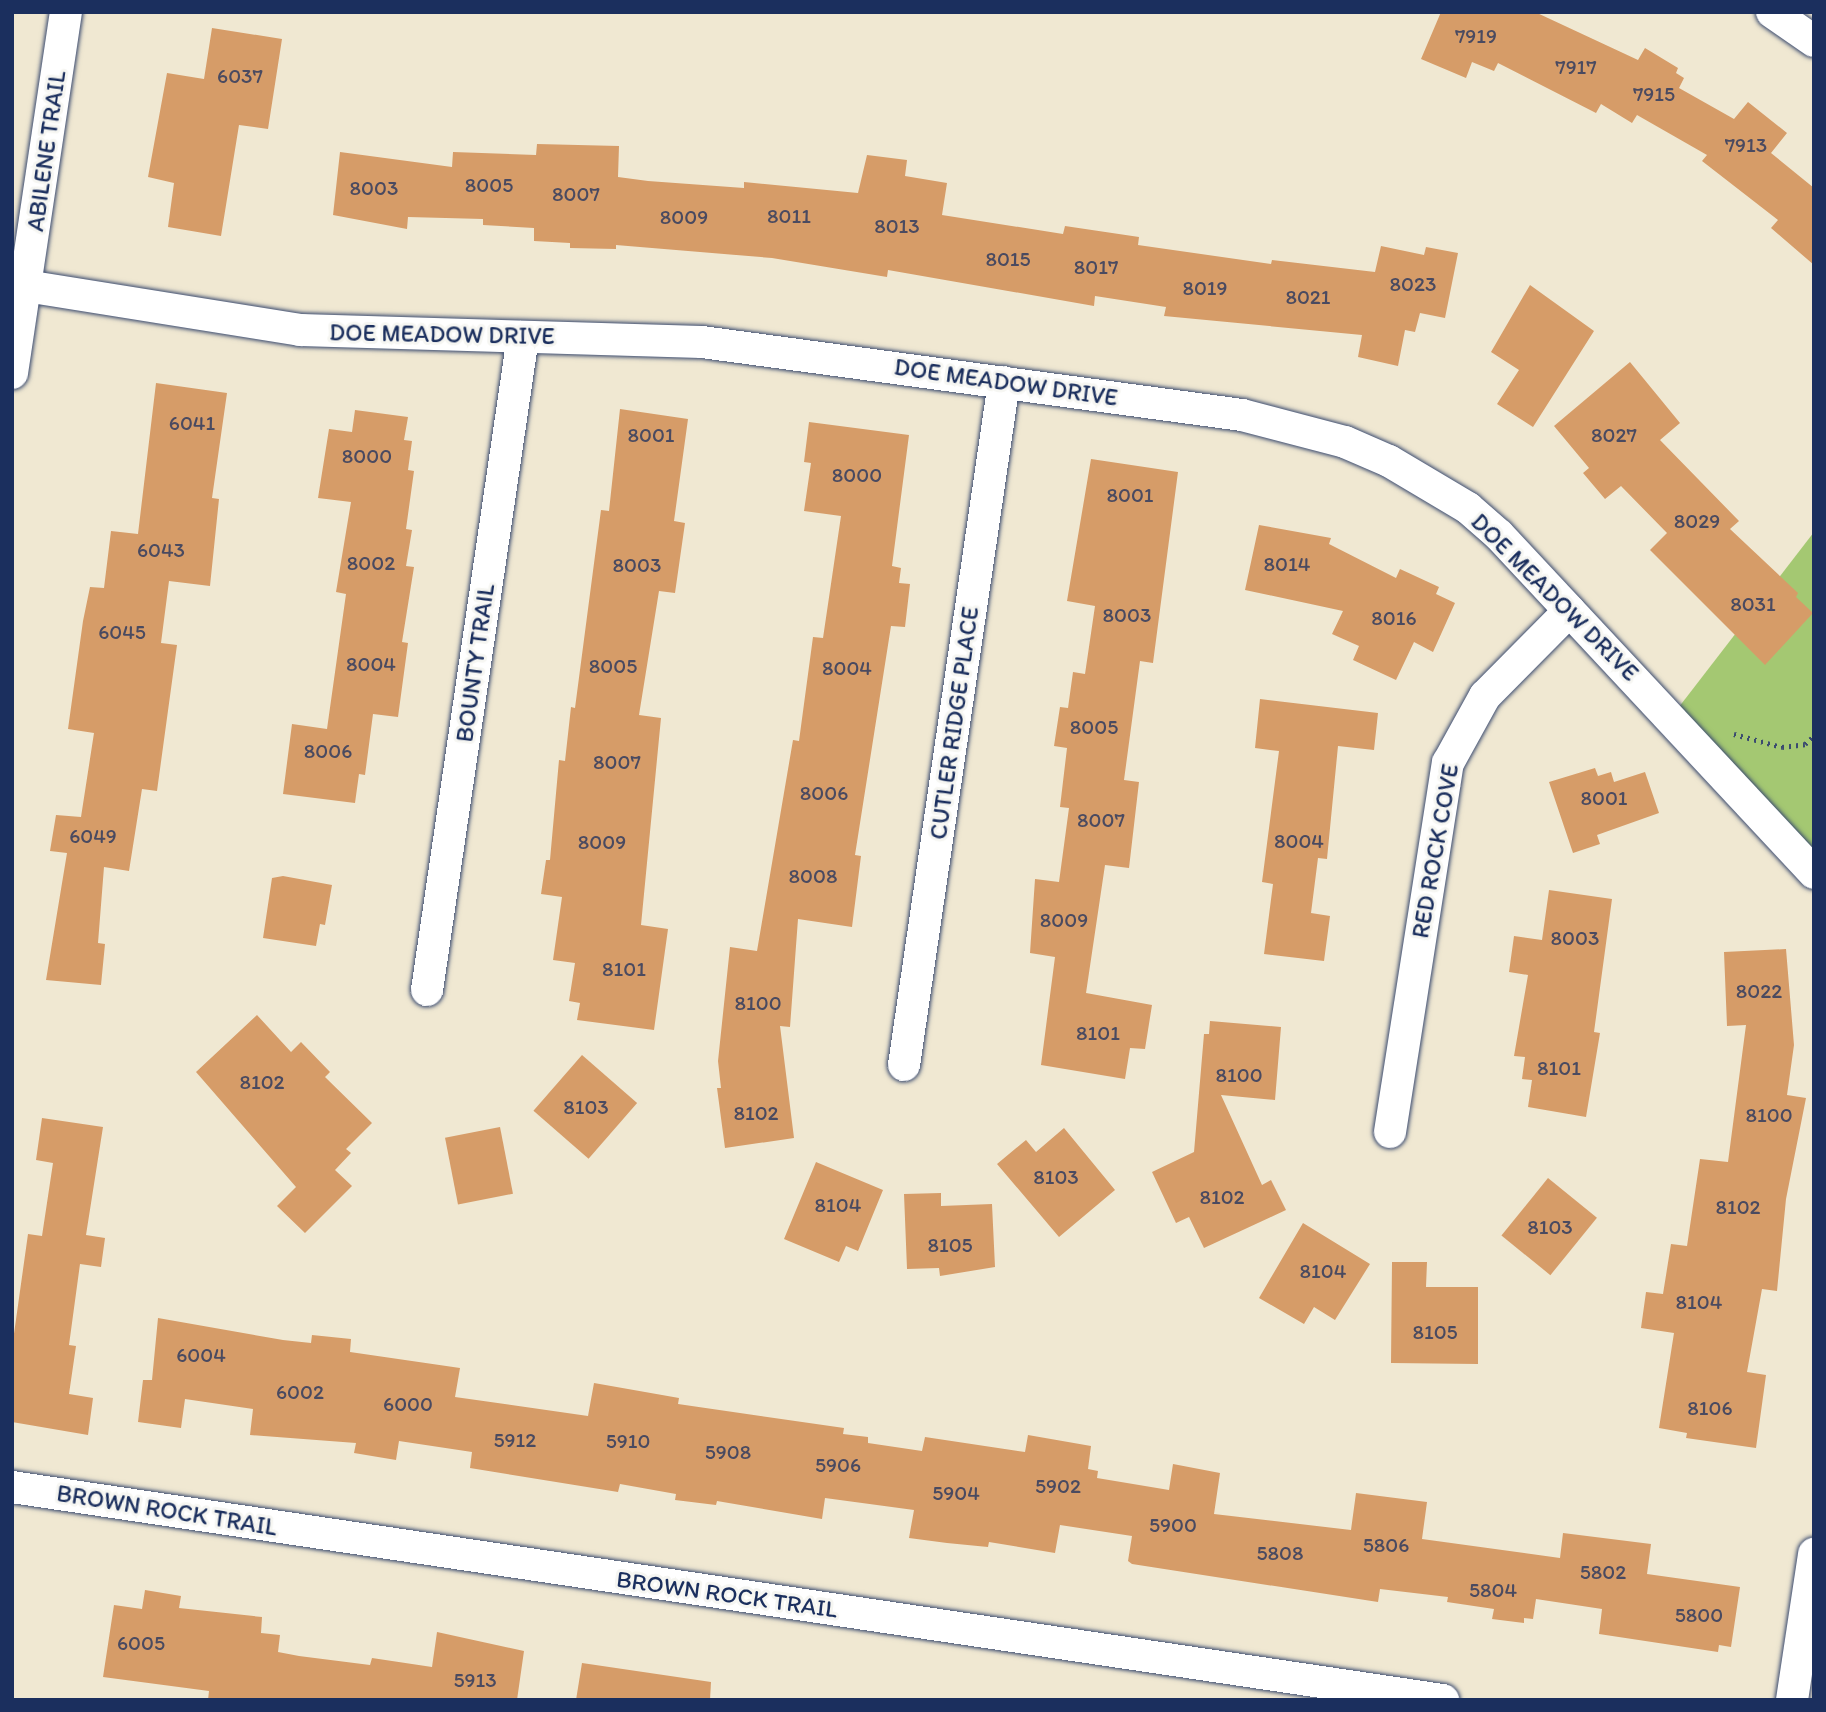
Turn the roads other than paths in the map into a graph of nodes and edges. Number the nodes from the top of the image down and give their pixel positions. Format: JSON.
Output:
{"nodes":[{"id":1,"x":66,"y":12,"type":"edge"},
{"id":2,"x":1772,"y":12,"type":"edge"},
{"id":3,"x":1814,"y":41,"type":"edge"},
{"id":4,"x":26,"y":286,"type":"junction"},
{"id":5,"x":523,"y":337,"type":"junction"},
{"id":6,"x":12,"y":373,"type":"edge"},
{"id":7,"x":1004,"y":382,"type":"junction"},
{"id":8,"x":1569,"y":611,"type":"junction"},
{"id":9,"x":1814,"y":873,"type":"edge"},
{"id":10,"x":427,"y":990,"type":"dead end"},
{"id":11,"x":904,"y":1065,"type":"dead end"},
{"id":12,"x":1390,"y":1132,"type":"dead end"},
{"id":13,"x":12,"y":1487,"type":"edge"},
{"id":14,"x":1814,"y":1554,"type":"edge"},
{"id":15,"x":1443,"y":1700,"type":"edge"},
{"id":16,"x":1792,"y":1700,"type":"edge"}],
"edges":[{"from":1,"to":4,"type":"street","name":"ABILENE TRAIL"},
{"from":2,"to":3,"type":"street"},
{"from":4,"to":5,"type":"street","name":"DOE MEADOW DRIVE"},
{"from":4,"to":6,"type":"street","name":"ABILENE TRAIL"},
{"from":5,"to":7,"type":"street","name":"DOE MEADOW DRIVE"},
{"from":5,"to":10,"type":"street","name":"BOUNTY TRAIL"},
{"from":7,"to":8,"type":"street","name":"DOE MEADOW DRIVE"},
{"from":7,"to":11,"type":"street","name":"CUTLER RIDGE PLACE"},
{"from":8,"to":9,"type":"street","name":"DOE MEADOW DRIVE"},
{"from":8,"to":12,"type":"street","name":"RED ROCK COVE"},
{"from":13,"to":15,"type":"street","name":"BROWN ROCK TRAIL"},
{"from":14,"to":16,"type":"street"}]}
